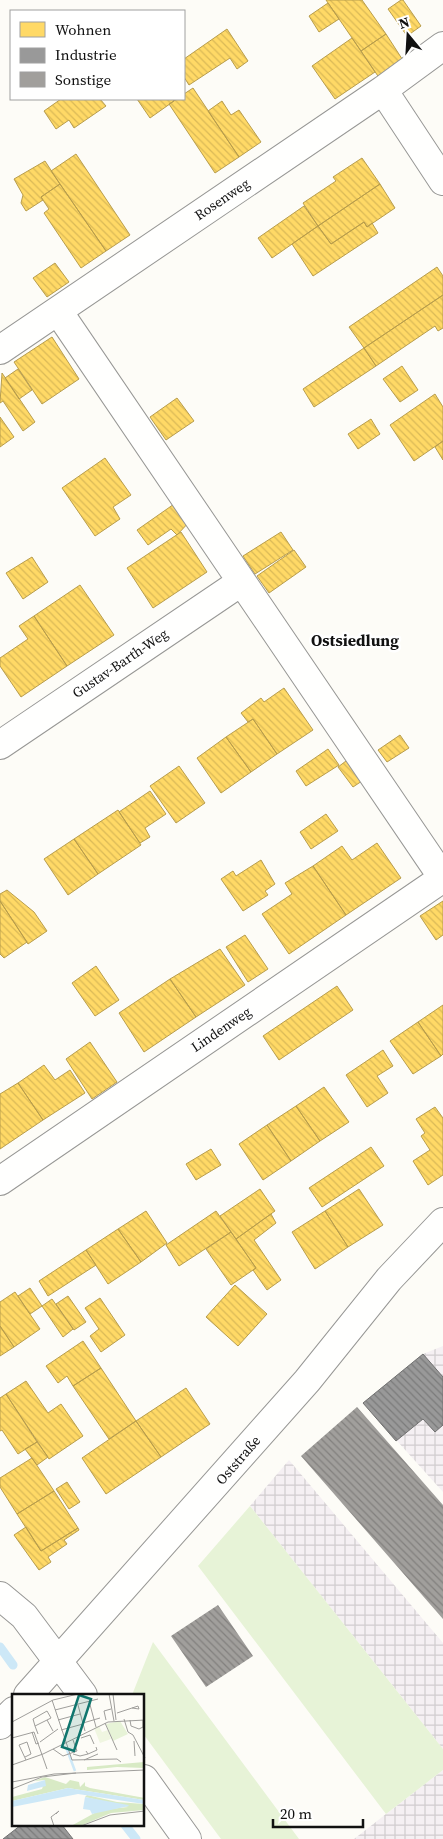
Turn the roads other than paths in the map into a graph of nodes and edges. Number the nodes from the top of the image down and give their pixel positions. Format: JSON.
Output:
{"nodes":[{"id":1,"x":443,"y":46,"type":"edge"},
{"id":2,"x":383,"y":90,"type":"junction"},
{"id":3,"x":443,"y":181,"type":"edge"},
{"id":4,"x":58,"y":311,"type":"junction"},
{"id":5,"x":0,"y":350,"type":"edge"},
{"id":6,"x":241,"y":582,"type":"junction"},
{"id":7,"x":0,"y":745,"type":"edge"},
{"id":8,"x":434,"y":843,"type":"edge"},
{"id":9,"x":443,"y":878,"type":"edge"},
{"id":10,"x":0,"y":1181,"type":"edge"},
{"id":11,"x":443,"y":1222,"type":"edge"},
{"id":12,"x":0,"y":1596,"type":"edge"},
{"id":13,"x":59,"y":1663,"type":"junction"},
{"id":14,"x":29,"y":1694,"type":"edge"},
{"id":15,"x":81,"y":1694,"type":"edge"},
{"id":16,"x":12,"y":1713,"type":"edge"},
{"id":17,"x":0,"y":1726,"type":"edge"},
{"id":18,"x":145,"y":1780,"type":"edge"},
{"id":19,"x":188,"y":1839,"type":"edge"}],
"edges":[{"from":1,"to":2,"type":"street","name":"Rosenweg"},
{"from":2,"to":3,"type":"street"},
{"from":2,"to":4,"type":"street","name":"Rosenweg"},
{"from":4,"to":5,"type":"street","name":"Rosenweg"},
{"from":4,"to":6,"type":"street"},
{"from":6,"to":7,"type":"street","name":"Gustav-Barth-Weg"},
{"from":6,"to":8,"type":"street"},
{"from":8,"to":9,"type":"street"},
{"from":9,"to":10,"type":"street","name":"Lindenweg"},
{"from":11,"to":13,"type":"street","name":"Oststraße"},
{"from":12,"to":13,"type":"street"},
{"from":13,"to":14,"type":"street","name":"Oststraße"},
{"from":13,"to":15,"type":"street"},
{"from":16,"to":17,"type":"street"},
{"from":18,"to":19,"type":"street"}]}
